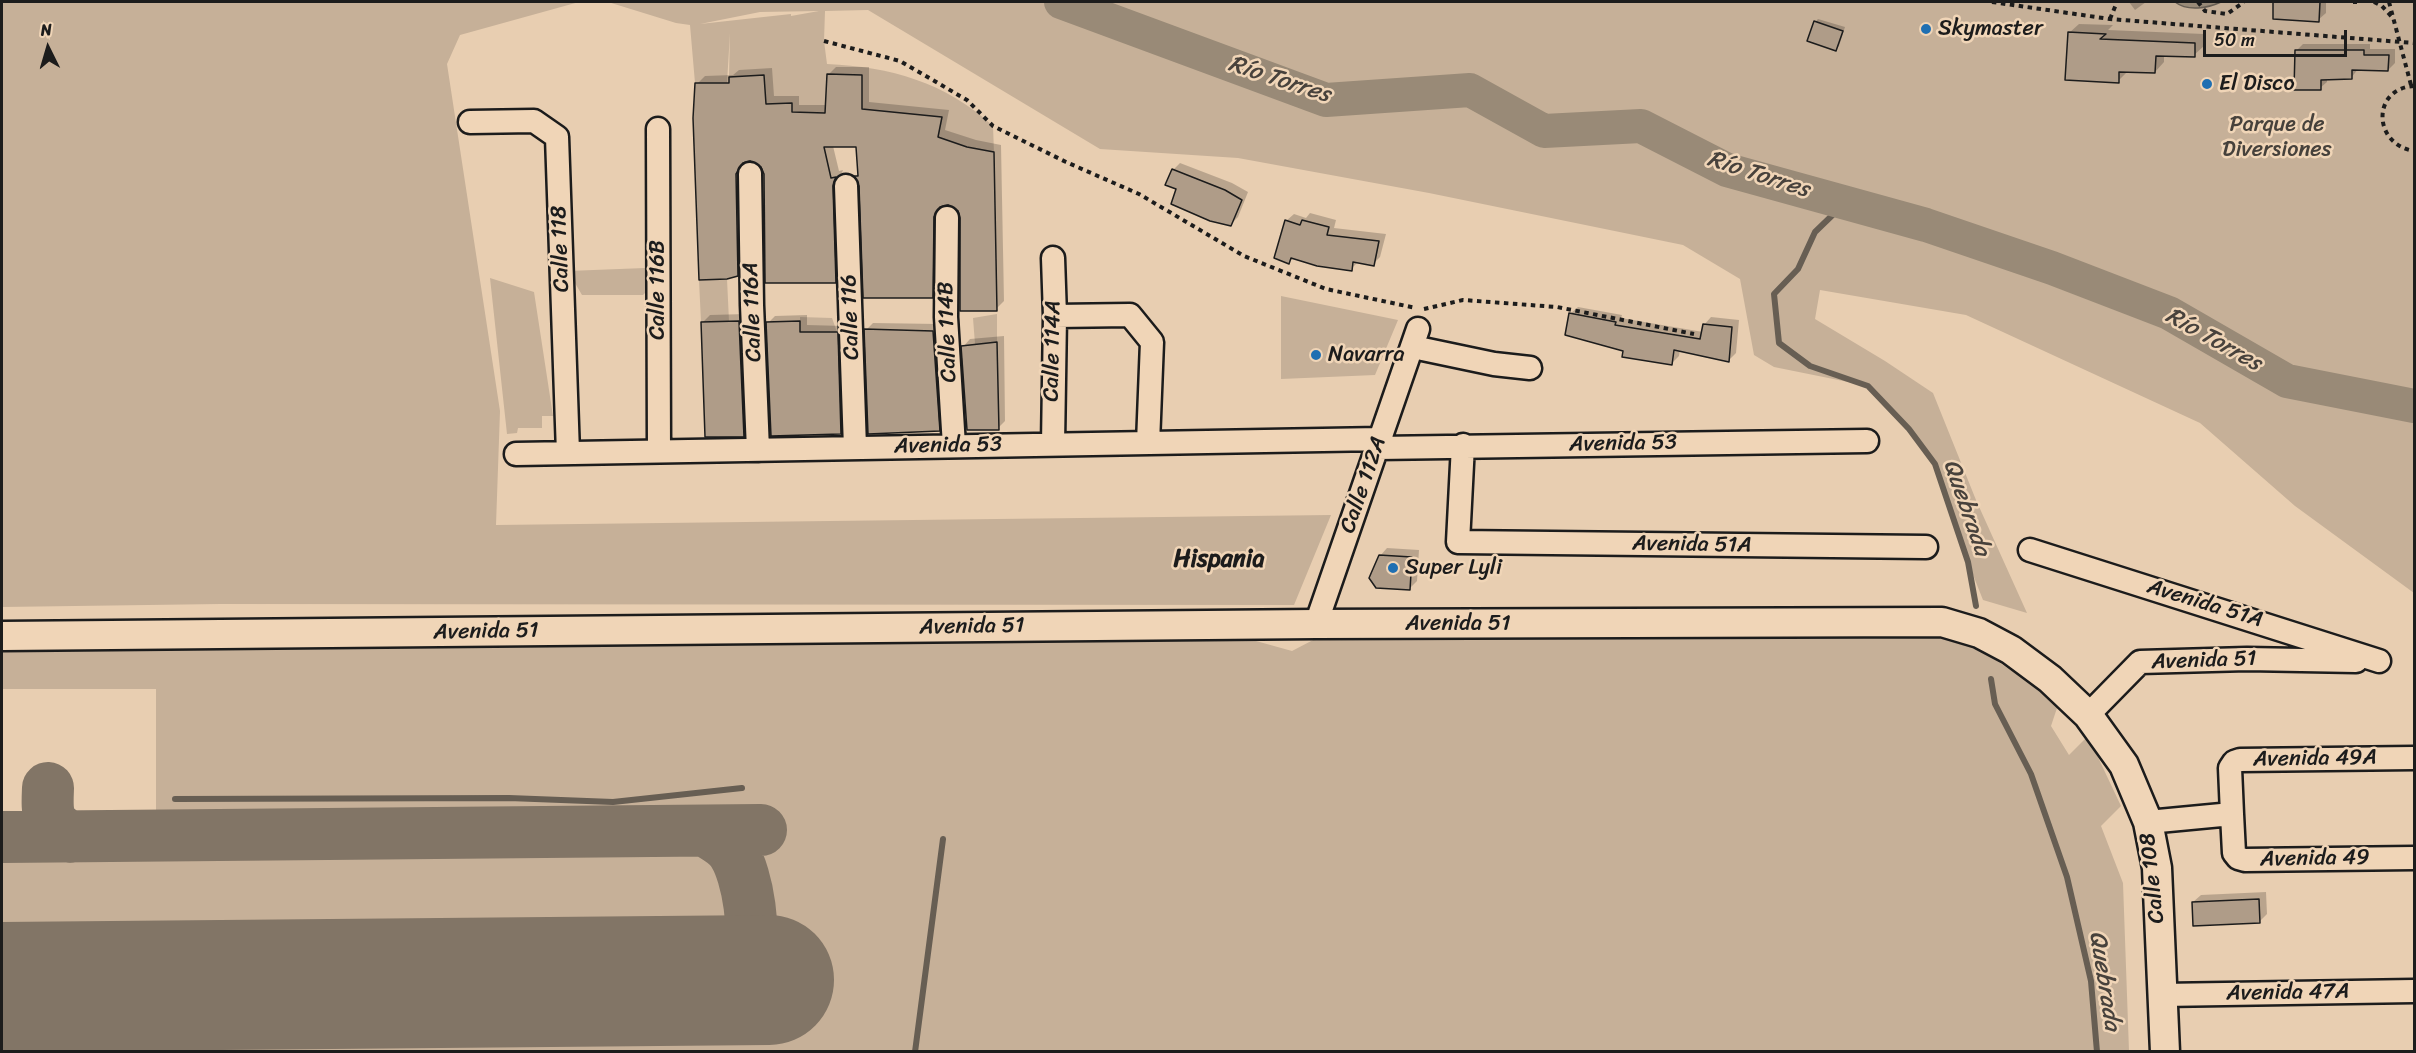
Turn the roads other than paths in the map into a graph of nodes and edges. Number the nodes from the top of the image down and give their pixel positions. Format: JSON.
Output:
{"nodes":[{"id":1,"x":470,"y":122,"type":"dead end"},
{"id":2,"x":658,"y":129,"type":"dead end"},
{"id":3,"x":750,"y":174,"type":"dead end"},
{"id":4,"x":846,"y":186,"type":"dead end"},
{"id":5,"x":947,"y":218,"type":"dead end"},
{"id":6,"x":1053,"y":258,"type":"dead end"},
{"id":7,"x":1055,"y":316,"type":"junction"},
{"id":8,"x":1530,"y":368,"type":"dead end"},
{"id":9,"x":1867,"y":441,"type":"dead end"},
{"id":10,"x":1148,"y":443,"type":"junction"},
{"id":11,"x":1379,"y":443,"type":"junction"},
{"id":12,"x":1053,"y":444,"type":"junction"},
{"id":13,"x":1463,"y":445,"type":"junction"},
{"id":14,"x":954,"y":446,"type":"junction"},
{"id":15,"x":855,"y":448,"type":"junction"},
{"id":16,"x":758,"y":450,"type":"junction"},
{"id":17,"x":659,"y":451,"type":"junction"},
{"id":18,"x":568,"y":453,"type":"junction"},
{"id":19,"x":516,"y":454,"type":"dead end"},
{"id":20,"x":1926,"y":547,"type":"dead end"},
{"id":21,"x":2030,"y":550,"type":"dead end"},
{"id":22,"x":1942,"y":622,"type":"joint"},
{"id":23,"x":1316,"y":624,"type":"junction"},
{"id":24,"x":2273,"y":626,"type":"junction"},
{"id":25,"x":2,"y":636,"type":"edge"},
{"id":26,"x":2269,"y":659,"type":"junction"},
{"id":27,"x":2379,"y":661,"type":"joint"},
{"id":28,"x":2088,"y":715,"type":"junction"},
{"id":29,"x":2415,"y":758,"type":"edge"},
{"id":30,"x":2232,"y":814,"type":"junction"},
{"id":31,"x":2148,"y":822,"type":"junction"},
{"id":32,"x":2415,"y":858,"type":"edge"},
{"id":33,"x":2415,"y":991,"type":"edge"},
{"id":34,"x":2162,"y":995,"type":"junction"},
{"id":35,"x":2165,"y":1052,"type":"edge"}],
"edges":[{"from":1,"to":18,"type":"street","name":"Calle 118"},
{"from":2,"to":17,"type":"street","name":"Calle 116B"},
{"from":3,"to":16,"type":"street","name":"Calle 116A"},
{"from":4,"to":15,"type":"street","name":"Calle 116"},
{"from":5,"to":14,"type":"street","name":"Calle 114B"},
{"from":6,"to":7,"type":"street","name":"Calle 114A"},
{"from":7,"to":10,"type":"street"},
{"from":7,"to":12,"type":"street","name":"Calle 114A"},
{"from":8,"to":11,"type":"street","name":"Calle 112A"},
{"from":9,"to":13,"type":"street","name":"Avenida 53"},
{"from":10,"to":11,"type":"street","name":"Avenida 53"},
{"from":10,"to":12,"type":"street","name":"Avenida 53"},
{"from":11,"to":13,"type":"street","name":"Avenida 53"},
{"from":11,"to":23,"type":"street","name":"Calle 112A"},
{"from":12,"to":14,"type":"street","name":"Avenida 53"},
{"from":13,"to":20,"type":"street","name":"Avenida 51A"},
{"from":14,"to":15,"type":"street","name":"Avenida 53"},
{"from":15,"to":16,"type":"street","name":"Avenida 53"},
{"from":16,"to":17,"type":"street","name":"Avenida 53"},
{"from":17,"to":18,"type":"street","name":"Avenida 53"},
{"from":18,"to":19,"type":"street","name":"Avenida 53"},
{"from":21,"to":24,"type":"street","name":"Avenida 51A"},
{"from":22,"to":23,"type":"main road","name":"Avenida 51"},
{"from":22,"to":28,"type":"main road","name":"Calle 108"},
{"from":23,"to":25,"type":"main road","name":"Avenida 51"},
{"from":24,"to":26,"type":"street","name":"Avenida 51"},
{"from":24,"to":27,"type":"street","name":"Avenida 51A"},
{"from":26,"to":27,"type":"street","name":"Avenida 51"},
{"from":26,"to":28,"type":"street","name":"Avenida 51"},
{"from":28,"to":31,"type":"main road","name":"Calle 108"},
{"from":29,"to":30,"type":"street","name":"Avenida 49A"},
{"from":30,"to":31,"type":"street"},
{"from":30,"to":32,"type":"street","name":"Avenida 49"},
{"from":31,"to":34,"type":"main road","name":"Calle 108"},
{"from":33,"to":34,"type":"street","name":"Avenida 47A"},
{"from":34,"to":35,"type":"main road","name":"Calle 108"}]}
